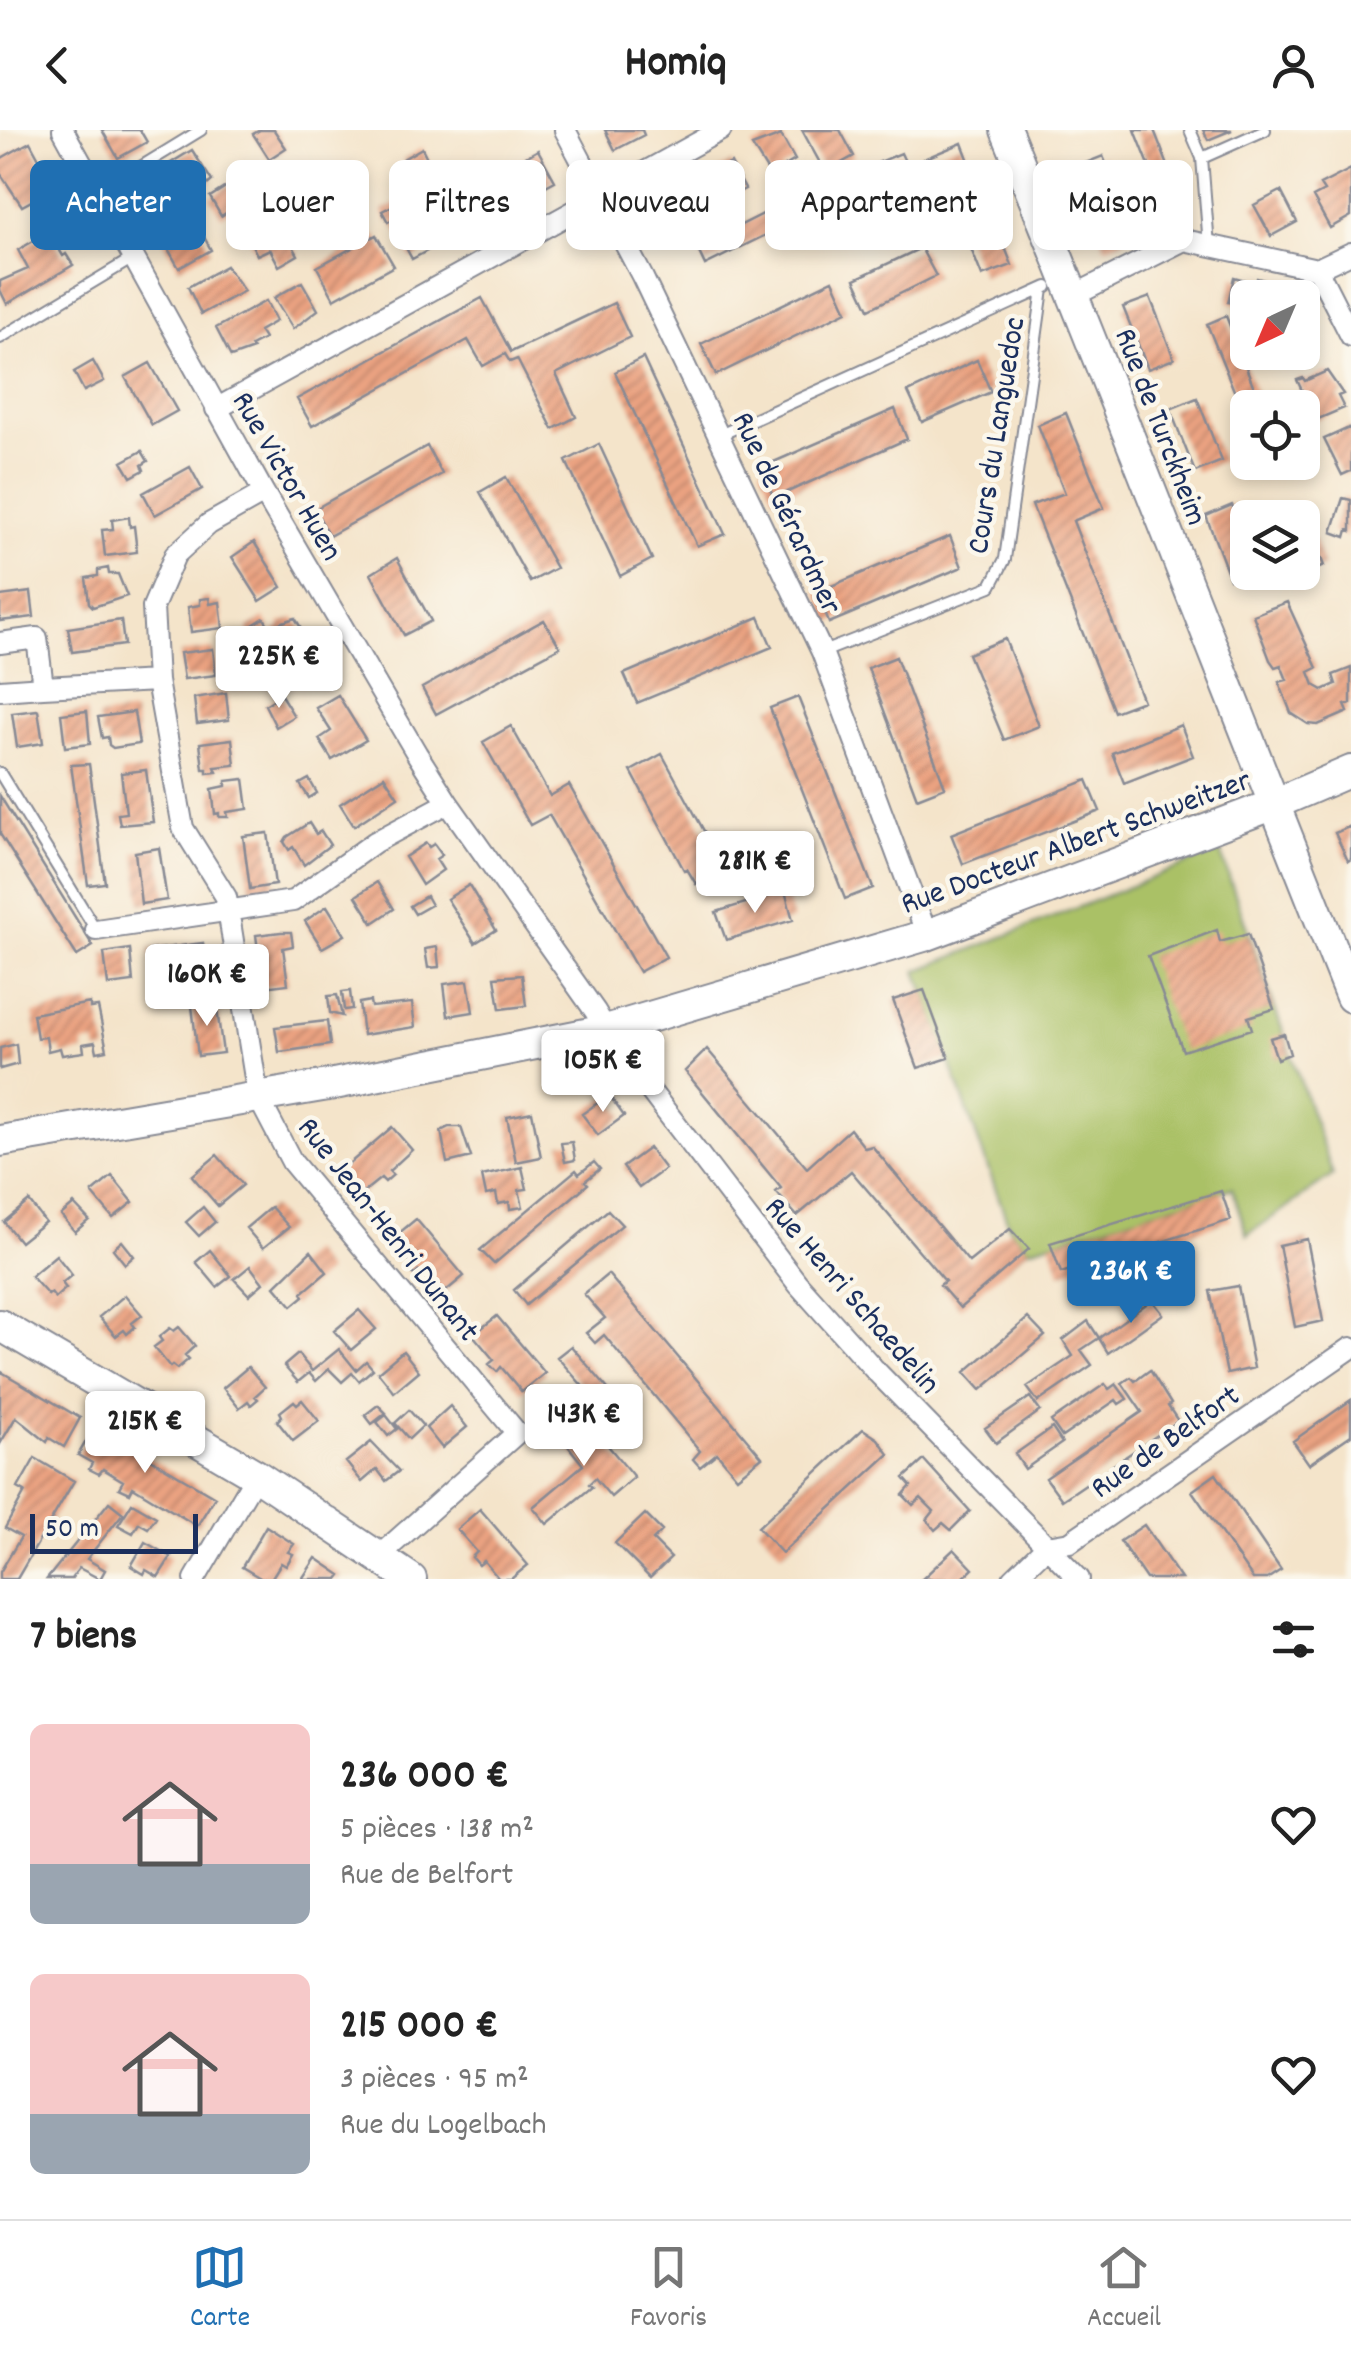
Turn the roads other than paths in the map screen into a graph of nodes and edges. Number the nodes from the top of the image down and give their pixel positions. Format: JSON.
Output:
{"nodes":[{"id":1,"x":64,"y":130,"type":"edge"},
{"id":2,"x":200,"y":130,"type":"edge"},
{"id":3,"x":564,"y":130,"type":"edge"},
{"id":4,"x":721,"y":130,"type":"edge"},
{"id":5,"x":1006,"y":130,"type":"edge"},
{"id":6,"x":1190,"y":130,"type":"edge"},
{"id":7,"x":1265,"y":130,"type":"edge"},
{"id":8,"x":1202,"y":158,"type":"junction"},
{"id":9,"x":80,"y":160,"type":"edge"},
{"id":10,"x":151,"y":160,"type":"edge"},
{"id":11,"x":581,"y":160,"type":"edge"},
{"id":12,"x":668,"y":160,"type":"edge"},
{"id":13,"x":566,"y":217,"type":"edge"},
{"id":14,"x":1209,"y":246,"type":"junction"},
{"id":15,"x":129,"y":250,"type":"edge"},
{"id":16,"x":628,"y":250,"type":"edge"},
{"id":17,"x":1351,"y":252,"type":"edge"},
{"id":18,"x":133,"y":258,"type":"junction"},
{"id":19,"x":1317,"y":269,"type":"junction"},
{"id":20,"x":1061,"y":287,"type":"junction"},
{"id":21,"x":1351,"y":336,"type":"edge"},
{"id":22,"x":0,"y":338,"type":"edge"},
{"id":23,"x":216,"y":410,"type":"junction"},
{"id":24,"x":720,"y":435,"type":"junction"},
{"id":25,"x":264,"y":493,"type":"junction"},
{"id":26,"x":0,"y":642,"type":"edge"},
{"id":27,"x":822,"y":652,"type":"junction"},
{"id":28,"x":157,"y":681,"type":"junction"},
{"id":29,"x":43,"y":687,"type":"junction"},
{"id":30,"x":0,"y":690,"type":"edge"},
{"id":31,"x":1351,"y":771,"type":"edge"},
{"id":32,"x":0,"y":772,"type":"edge"},
{"id":33,"x":448,"y":803,"type":"junction"},
{"id":34,"x":1272,"y":805,"type":"junction"},
{"id":35,"x":228,"y":912,"type":"junction"},
{"id":36,"x":96,"y":930,"type":"joint"},
{"id":37,"x":928,"y":935,"type":"junction"},
{"id":38,"x":1351,"y":997,"type":"edge"},
{"id":39,"x":606,"y":1030,"type":"junction"},
{"id":40,"x":258,"y":1097,"type":"junction"},
{"id":41,"x":0,"y":1142,"type":"edge"},
{"id":42,"x":0,"y":1325,"type":"edge"},
{"id":43,"x":1351,"y":1348,"type":"edge"},
{"id":44,"x":256,"y":1474,"type":"junction"},
{"id":45,"x":1047,"y":1546,"type":"junction"},
{"id":46,"x":378,"y":1556,"type":"junction"},
{"id":47,"x":194,"y":1579,"type":"edge"},
{"id":48,"x":411,"y":1579,"type":"edge"},
{"id":49,"x":1013,"y":1579,"type":"edge"},
{"id":50,"x":1079,"y":1579,"type":"edge"}],
"edges":[{"from":1,"to":9,"type":"street","name":"Rue Victor Huen"},
{"from":2,"to":10,"type":"lane"},
{"from":3,"to":11,"type":"street","name":"Rue de Gérardmer"},
{"from":4,"to":12,"type":"street"},
{"from":5,"to":20,"type":"street","name":"Rue de Turckheim"},
{"from":6,"to":8,"type":"lane"},
{"from":7,"to":8,"type":"lane"},
{"from":8,"to":14,"type":"lane"},
{"from":13,"to":23,"type":"street"},
{"from":14,"to":19,"type":"street"},
{"from":14,"to":20,"type":"street"},
{"from":15,"to":18,"type":"street","name":"Rue Victor Huen"},
{"from":16,"to":24,"type":"street","name":"Rue de Gérardmer"},
{"from":17,"to":19,"type":"street"},
{"from":18,"to":22,"type":"lane"},
{"from":18,"to":23,"type":"street","name":"Rue Victor Huen"},
{"from":19,"to":21,"type":"street"},
{"from":20,"to":24,"type":"lane"},
{"from":20,"to":27,"type":"lane","name":"Cours du Languedoc"},
{"from":20,"to":34,"type":"street","name":"Rue de Turckheim"},
{"from":23,"to":25,"type":"street","name":"Rue Victor Huen"},
{"from":24,"to":27,"type":"street","name":"Rue de Gérardmer"},
{"from":25,"to":28,"type":"street"},
{"from":25,"to":33,"type":"street","name":"Rue Victor Huen"},
{"from":26,"to":29,"type":"street"},
{"from":27,"to":37,"type":"street","name":"Rue de Gérardmer"},
{"from":28,"to":29,"type":"street"},
{"from":28,"to":35,"type":"street"},
{"from":29,"to":30,"type":"street"},
{"from":31,"to":34,"type":"street","name":"Rue Docteur Albert Schweitzer"},
{"from":32,"to":36,"type":"lane"},
{"from":33,"to":35,"type":"street"},
{"from":33,"to":39,"type":"street","name":"Rue Victor Huen"},
{"from":34,"to":37,"type":"street","name":"Rue Docteur Albert Schweitzer"},
{"from":34,"to":38,"type":"street","name":"Rue de Turckheim"},
{"from":35,"to":36,"type":"street"},
{"from":35,"to":40,"type":"street"},
{"from":37,"to":39,"type":"street","name":"Rue Docteur Albert Schweitzer"},
{"from":39,"to":40,"type":"street","name":"Rue Docteur Albert Schweitzer"},
{"from":39,"to":45,"type":"street","name":"Rue Henri Schaedelin"},
{"from":40,"to":41,"type":"street","name":"Rue Docteur Albert Schweitzer"},
{"from":40,"to":46,"type":"street","name":"Rue Jean-Henri Dunant"},
{"from":42,"to":44,"type":"street"},
{"from":43,"to":45,"type":"street","name":"Rue de Belfort"},
{"from":44,"to":46,"type":"street"},
{"from":44,"to":47,"type":"street"},
{"from":45,"to":49,"type":"street","name":"Rue de Belfort"},
{"from":45,"to":50,"type":"street","name":"Rue Henri Schaedelin"},
{"from":46,"to":48,"type":"street"}]}
